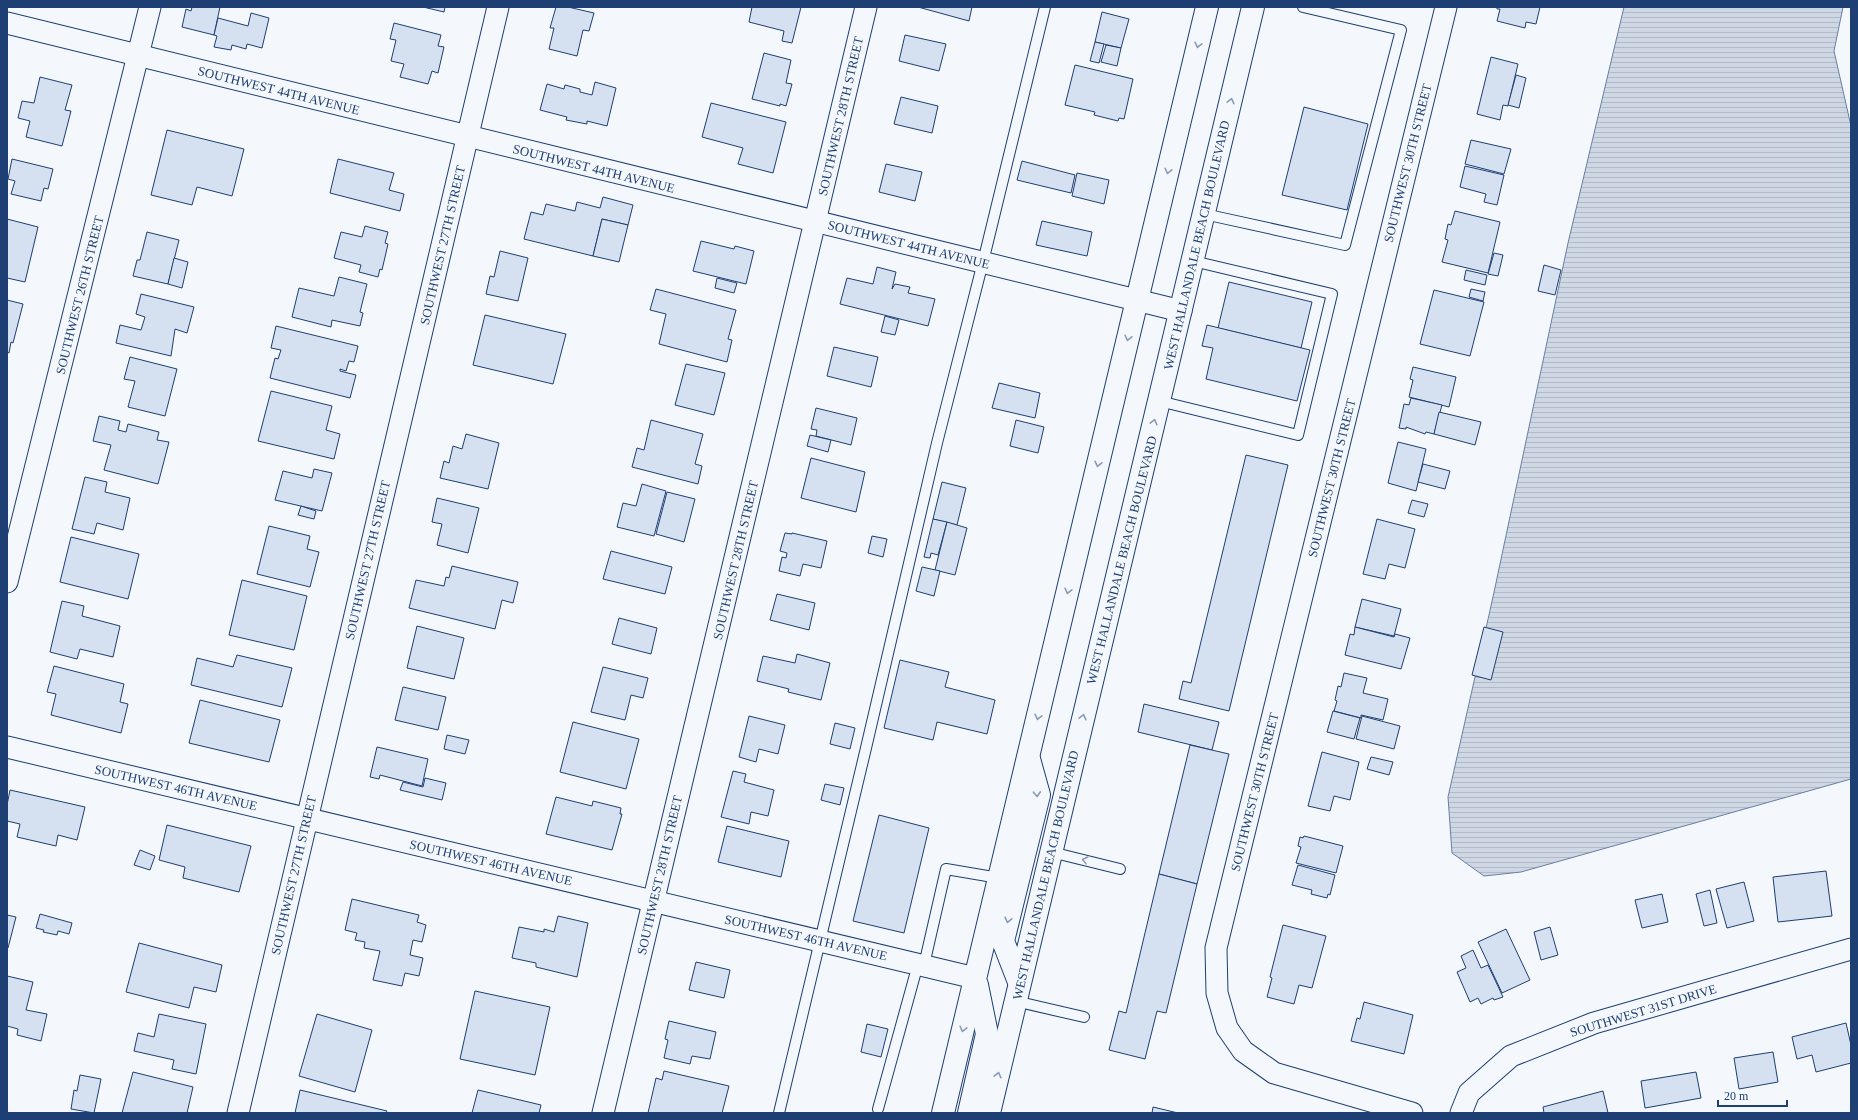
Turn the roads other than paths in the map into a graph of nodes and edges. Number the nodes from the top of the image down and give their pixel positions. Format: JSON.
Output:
{"nodes":[{"id":1,"x":150,"y":7,"type":"edge"},
{"id":2,"x":498,"y":7,"type":"edge"},
{"id":3,"x":866,"y":7,"type":"edge"},
{"id":4,"x":1045,"y":7,"type":"edge"},
{"id":5,"x":1207,"y":7,"type":"edge"},
{"id":6,"x":1253,"y":7,"type":"edge"},
{"id":7,"x":1303,"y":7,"type":"edge"},
{"id":8,"x":1446,"y":7,"type":"edge"},
{"id":9,"x":7,"y":23,"type":"edge"},
{"id":10,"x":139,"y":56,"type":"junction"},
{"id":11,"x":467,"y":137,"type":"junction"},
{"id":12,"x":1204,"y":214,"type":"junction"},
{"id":13,"x":815,"y":222,"type":"junction"},
{"id":14,"x":1193,"y":261,"type":"junction"},
{"id":15,"x":983,"y":262,"type":"junction"},
{"id":16,"x":1138,"y":300,"type":"junction"},
{"id":17,"x":1181,"y":310,"type":"junction"},
{"id":18,"x":1159,"y":401,"type":"junction"},
{"id":19,"x":7,"y":582,"type":"edge"},
{"id":20,"x":7,"y":747,"type":"edge"},
{"id":21,"x":1028,"y":756,"type":"junction"},
{"id":22,"x":306,"y":818,"type":"junction"},
{"id":23,"x":1051,"y":852,"type":"junction"},
{"id":24,"x":1120,"y":869,"type":"dead end"},
{"id":25,"x":999,"y":878,"type":"junction"},
{"id":26,"x":653,"y":901,"type":"junction"},
{"id":27,"x":821,"y":940,"type":"junction"},
{"id":28,"x":1851,"y":949,"type":"edge"},
{"id":29,"x":921,"y":964,"type":"junction"},
{"id":30,"x":975,"y":978,"type":"junction"},
{"id":31,"x":1017,"y":991,"type":"junction"},
{"id":32,"x":1084,"y":1017,"type":"dead end"},
{"id":33,"x":878,"y":1109,"type":"dead end"},
{"id":34,"x":238,"y":1113,"type":"edge"},
{"id":35,"x":603,"y":1113,"type":"edge"},
{"id":36,"x":779,"y":1113,"type":"edge"},
{"id":37,"x":943,"y":1113,"type":"edge"},
{"id":38,"x":969,"y":1113,"type":"edge"},
{"id":39,"x":989,"y":1113,"type":"edge"},
{"id":40,"x":1412,"y":1113,"type":"edge"},
{"id":41,"x":1461,"y":1113,"type":"edge"}],
"edges":[{"from":1,"to":10,"type":"street","name":"SOUTHWEST 26TH STREET"},
{"from":2,"to":11,"type":"street","name":"SOUTHWEST 27TH STREET"},
{"from":3,"to":13,"type":"street","name":"SOUTHWEST 28TH STREET"},
{"from":4,"to":15,"type":"lane"},
{"from":5,"to":16,"type":"main road","one_way":true},
{"from":12,"to":6,"type":"main road","name":"WEST HALLANDALE BEACH BOULEVARD","one_way":true},
{"from":7,"to":12,"type":"lane"},
{"from":8,"to":40,"type":"street","name":"SOUTHWEST 30TH STREET"},
{"from":9,"to":10,"type":"street","name":"SOUTHWEST 44TH AVENUE"},
{"from":10,"to":11,"type":"street","name":"SOUTHWEST 44TH AVENUE"},
{"from":10,"to":19,"type":"street","name":"SOUTHWEST 26TH STREET"},
{"from":11,"to":13,"type":"street","name":"SOUTHWEST 44TH AVENUE"},
{"from":11,"to":22,"type":"street","name":"SOUTHWEST 27TH STREET"},
{"from":12,"to":14,"type":"main road","name":"WEST HALLANDALE BEACH BOULEVARD"},
{"from":13,"to":15,"type":"street","name":"SOUTHWEST 44TH AVENUE"},
{"from":13,"to":26,"type":"street","name":"SOUTHWEST 28TH STREET"},
{"from":14,"to":17,"type":"main road","name":"WEST HALLANDALE BEACH BOULEVARD"},
{"from":14,"to":18,"type":"lane"},
{"from":15,"to":16,"type":"street","name":"SOUTHWEST 44TH AVENUE"},
{"from":15,"to":27,"type":"lane"},
{"from":16,"to":17,"type":"street","name":"SOUTHWEST 44TH AVENUE"},
{"from":16,"to":21,"type":"main road","one_way":true},
{"from":17,"to":18,"type":"main road","name":"WEST HALLANDALE BEACH BOULEVARD"},
{"from":23,"to":18,"type":"main road","name":"WEST HALLANDALE BEACH BOULEVARD","one_way":true},
{"from":20,"to":22,"type":"street","name":"SOUTHWEST 46TH AVENUE"},
{"from":21,"to":25,"type":"main road"},
{"from":21,"to":31,"type":"main road","one_way":true},
{"from":22,"to":26,"type":"street","name":"SOUTHWEST 46TH AVENUE"},
{"from":22,"to":34,"type":"street","name":"SOUTHWEST 27TH STREET"},
{"from":24,"to":23,"type":"lane","one_way":true},
{"from":23,"to":31,"type":"main road","name":"WEST HALLANDALE BEACH BOULEVARD"},
{"from":25,"to":29,"type":"lane"},
{"from":25,"to":30,"type":"main road"},
{"from":26,"to":27,"type":"street","name":"SOUTHWEST 46TH AVENUE"},
{"from":26,"to":35,"type":"street","name":"SOUTHWEST 28TH STREET"},
{"from":27,"to":29,"type":"street","name":"SOUTHWEST 46TH AVENUE"},
{"from":27,"to":36,"type":"lane"},
{"from":28,"to":41,"type":"street","name":"SOUTHWEST 31ST DRIVE"},
{"from":29,"to":30,"type":"street","name":"SOUTHWEST 46TH AVENUE"},
{"from":29,"to":33,"type":"lane"},
{"from":30,"to":37,"type":"main road","one_way":true},
{"from":30,"to":38,"type":"main road"},
{"from":31,"to":32,"type":"lane"},
{"from":39,"to":31,"type":"main road","name":"WEST HALLANDALE BEACH BOULEVARD","one_way":true}]}
